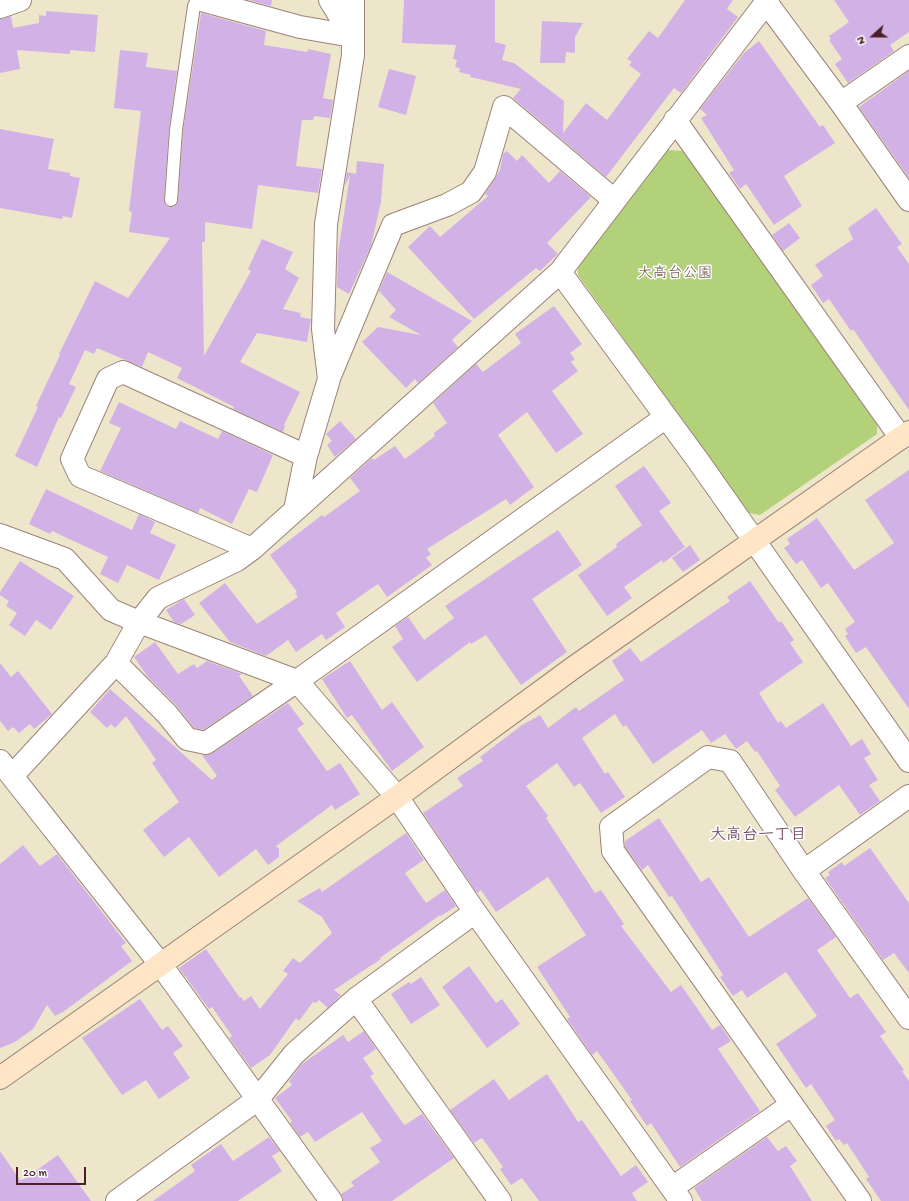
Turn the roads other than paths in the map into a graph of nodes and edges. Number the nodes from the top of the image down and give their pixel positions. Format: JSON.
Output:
{"nodes":[{"id":1,"x":20,"y":0,"type":"edge"},
{"id":2,"x":197,"y":0,"type":"edge"},
{"id":3,"x":202,"y":0,"type":"edge"},
{"id":4,"x":330,"y":0,"type":"edge"},
{"id":5,"x":353,"y":0,"type":"edge"},
{"id":6,"x":767,"y":1,"type":"edge"},
{"id":7,"x":0,"y":7,"type":"edge"},
{"id":8,"x":352,"y":36,"type":"junction"},
{"id":9,"x":909,"y":56,"type":"edge"},
{"id":10,"x":841,"y":103,"type":"junction"},
{"id":11,"x":675,"y":120,"type":"junction"},
{"id":12,"x":171,"y":200,"type":"dead end"},
{"id":13,"x":614,"y":200,"type":"junction"},
{"id":14,"x":909,"y":200,"type":"edge"},
{"id":15,"x":560,"y":272,"type":"junction"},
{"id":16,"x":329,"y":380,"type":"junction"},
{"id":17,"x":666,"y":417,"type":"junction"},
{"id":18,"x":905,"y":435,"type":"edge"},
{"id":19,"x":306,"y":456,"type":"junction"},
{"id":20,"x":295,"y":510,"type":"junction"},
{"id":21,"x":0,"y":534,"type":"edge"},
{"id":22,"x":754,"y":540,"type":"junction"},
{"id":23,"x":252,"y":549,"type":"junction"},
{"id":24,"x":139,"y":622,"type":"junction"},
{"id":25,"x":116,"y":664,"type":"junction"},
{"id":26,"x":297,"y":681,"type":"junction"},
{"id":27,"x":909,"y":761,"type":"edge"},
{"id":28,"x":6,"y":769,"type":"edge"},
{"id":29,"x":909,"y":796,"type":"edge"},
{"id":30,"x":397,"y":797,"type":"junction"},
{"id":31,"x":804,"y":871,"type":"junction"},
{"id":32,"x":475,"y":912,"type":"junction"},
{"id":33,"x":161,"y":965,"type":"junction"},
{"id":34,"x":356,"y":999,"type":"junction"},
{"id":35,"x":909,"y":1018,"type":"edge"},
{"id":36,"x":2,"y":1072,"type":"edge"},
{"id":37,"x":258,"y":1099,"type":"junction"},
{"id":38,"x":791,"y":1105,"type":"junction"},
{"id":39,"x":677,"y":1194,"type":"edge"},
{"id":40,"x":118,"y":1201,"type":"edge"},
{"id":41,"x":331,"y":1201,"type":"edge"},
{"id":42,"x":500,"y":1201,"type":"edge"},
{"id":43,"x":860,"y":1201,"type":"edge"}],
"edges":[{"from":1,"to":7,"type":"street"},
{"from":2,"to":12,"type":"lane"},
{"from":3,"to":8,"type":"street"},
{"from":4,"to":8,"type":"street"},
{"from":5,"to":8,"type":"street"},
{"from":6,"to":10,"type":"street"},
{"from":6,"to":11,"type":"street"},
{"from":8,"to":16,"type":"street"},
{"from":9,"to":10,"type":"street"},
{"from":10,"to":14,"type":"street"},
{"from":11,"to":13,"type":"street"},
{"from":11,"to":18,"type":"street"},
{"from":13,"to":15,"type":"street"},
{"from":13,"to":16,"type":"street"},
{"from":15,"to":17,"type":"street"},
{"from":15,"to":20,"type":"street"},
{"from":16,"to":19,"type":"street"},
{"from":17,"to":22,"type":"street"},
{"from":17,"to":26,"type":"street"},
{"from":18,"to":22,"type":"street"},
{"from":19,"to":20,"type":"street"},
{"from":19,"to":23,"type":"street"},
{"from":20,"to":23,"type":"street"},
{"from":21,"to":24,"type":"street"},
{"from":22,"to":27,"type":"street"},
{"from":22,"to":30,"type":"street"},
{"from":23,"to":24,"type":"street"},
{"from":24,"to":25,"type":"street"},
{"from":24,"to":26,"type":"street"},
{"from":25,"to":26,"type":"street"},
{"from":25,"to":28,"type":"street"},
{"from":26,"to":30,"type":"street"},
{"from":28,"to":33,"type":"street"},
{"from":29,"to":31,"type":"street"},
{"from":30,"to":32,"type":"street"},
{"from":30,"to":33,"type":"street"},
{"from":31,"to":35,"type":"street"},
{"from":31,"to":38,"type":"street"},
{"from":32,"to":34,"type":"street"},
{"from":32,"to":39,"type":"street"},
{"from":33,"to":36,"type":"street"},
{"from":33,"to":37,"type":"street"},
{"from":34,"to":37,"type":"street"},
{"from":34,"to":42,"type":"street"},
{"from":37,"to":40,"type":"street"},
{"from":37,"to":41,"type":"street"},
{"from":38,"to":39,"type":"street"},
{"from":38,"to":43,"type":"street"}]}
